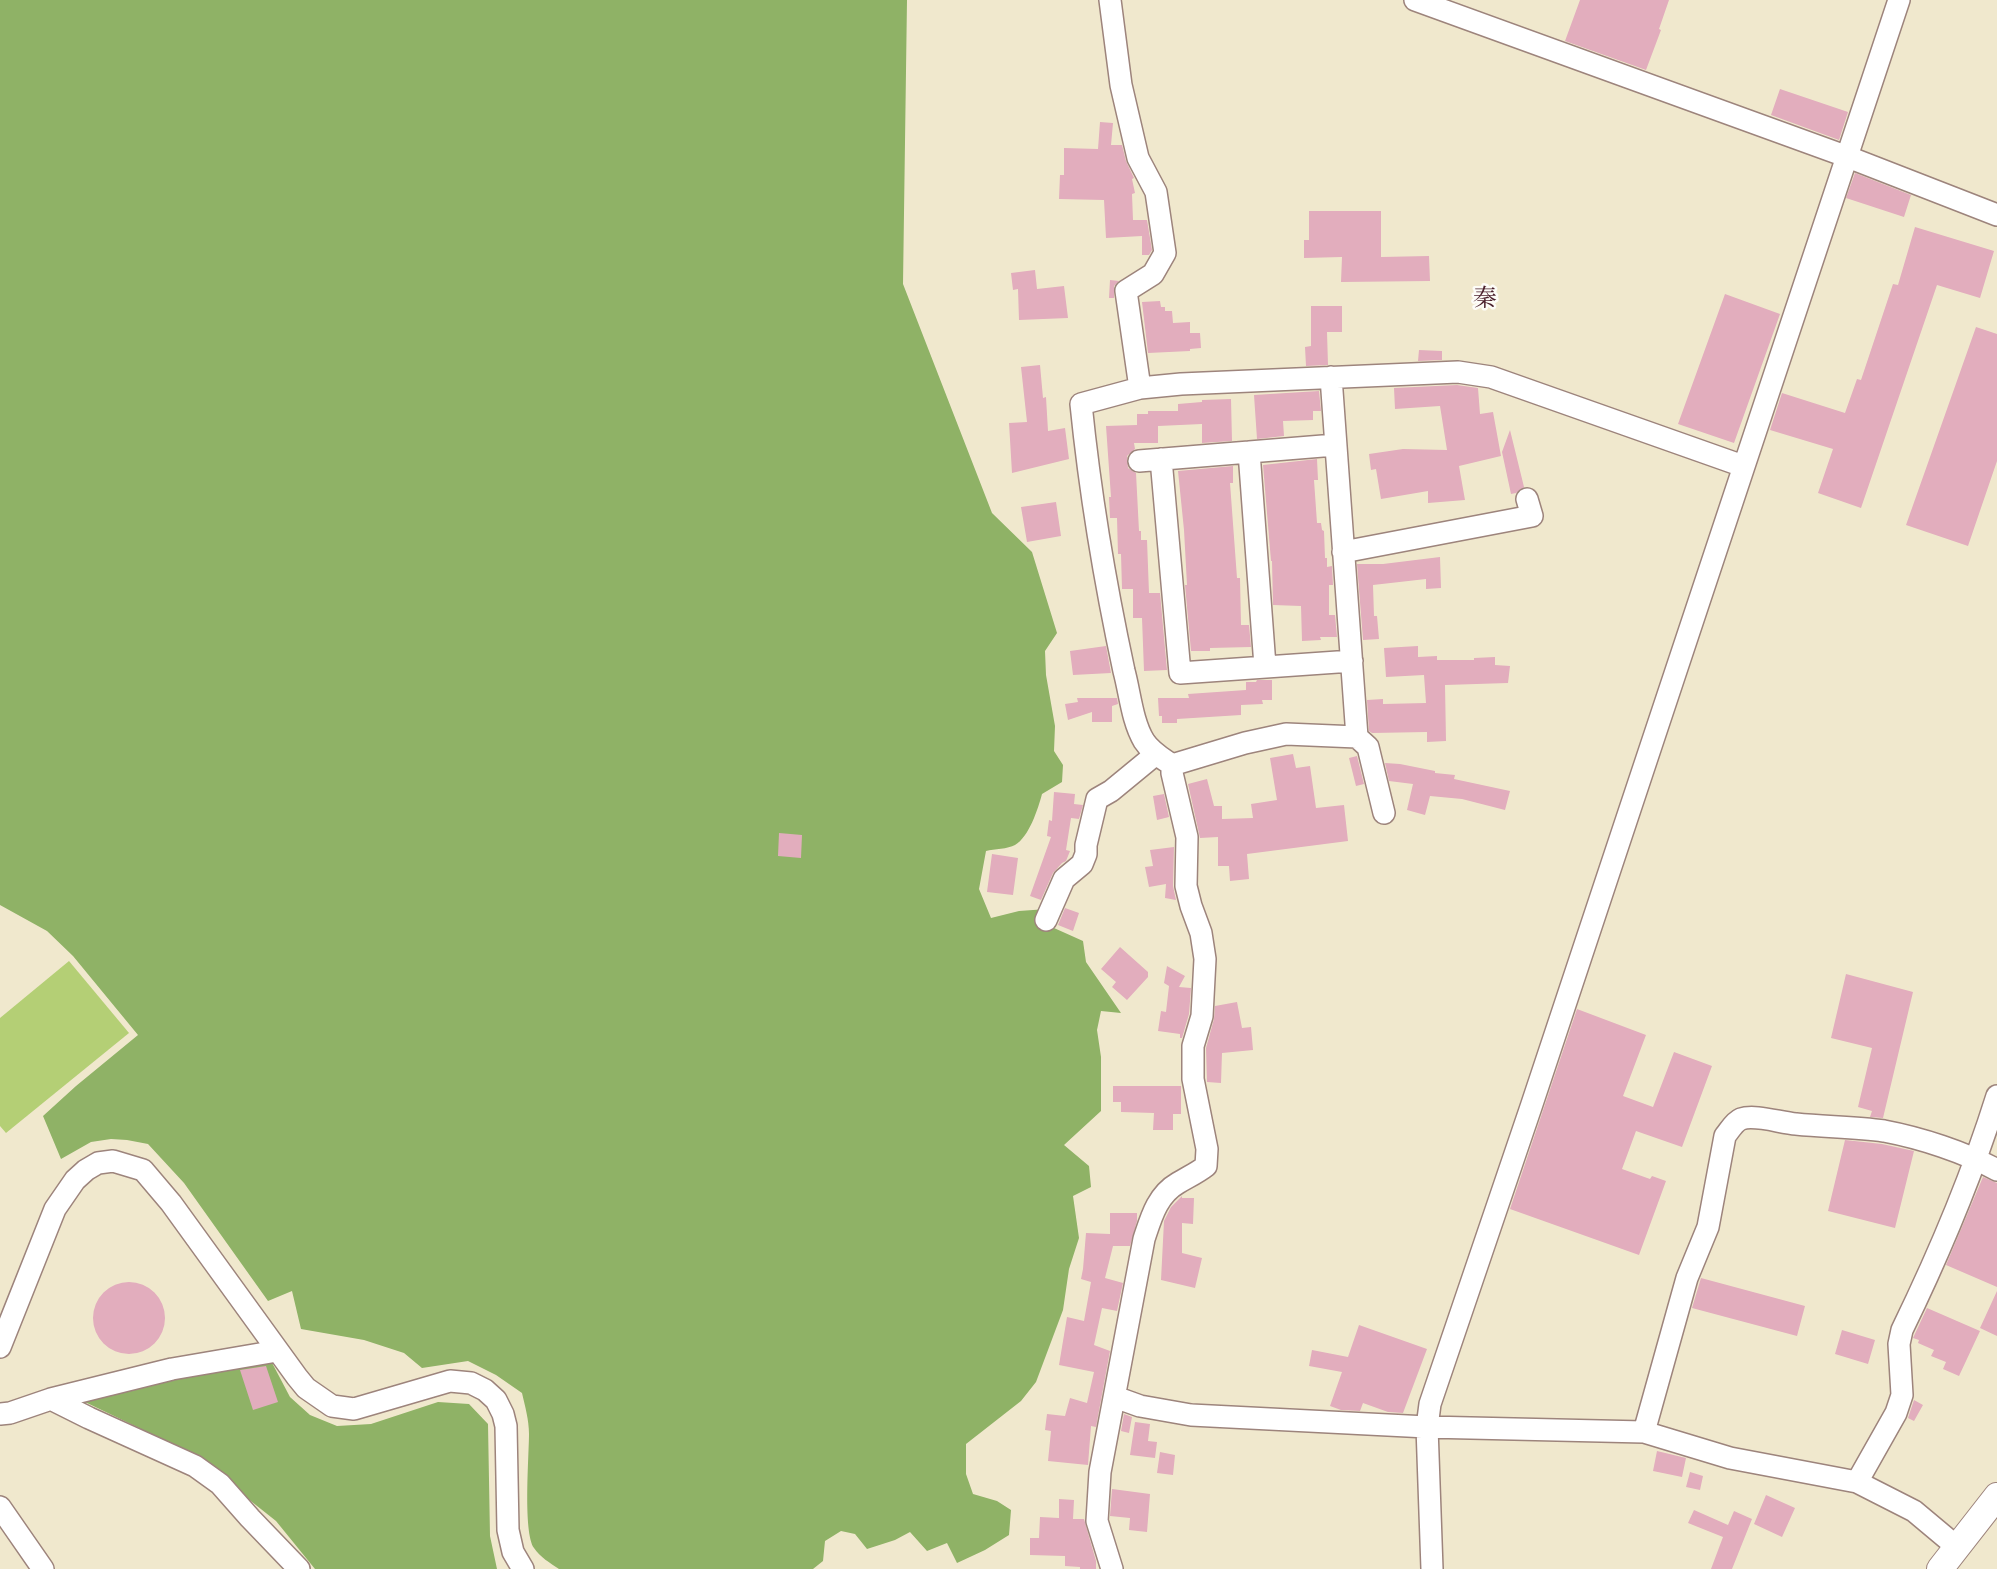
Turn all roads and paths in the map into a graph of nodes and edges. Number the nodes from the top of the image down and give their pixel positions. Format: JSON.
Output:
{"nodes":[{"id":1,"x":1110,"y":0,"type":"edge"},
{"id":2,"x":1899,"y":0,"type":"edge"},
{"id":3,"x":1420,"y":1,"type":"edge"},
{"id":4,"x":1848,"y":157,"type":"junction"},
{"id":5,"x":1997,"y":215,"type":"edge"},
{"id":6,"x":1331,"y":377,"type":"junction"},
{"id":7,"x":1140,"y":388,"type":"junction"},
{"id":8,"x":1335,"y":445,"type":"junction"},
{"id":9,"x":1249,"y":452,"type":"junction"},
{"id":10,"x":1161,"y":459,"type":"junction"},
{"id":11,"x":1139,"y":461,"type":"dead end"},
{"id":12,"x":1743,"y":466,"type":"junction"},
{"id":13,"x":1527,"y":500,"type":"dead end"},
{"id":14,"x":1343,"y":552,"type":"junction"},
{"id":15,"x":1352,"y":661,"type":"junction"},
{"id":16,"x":1265,"y":666,"type":"junction"},
{"id":17,"x":1358,"y":737,"type":"junction"},
{"id":18,"x":1164,"y":760,"type":"junction"},
{"id":19,"x":1384,"y":813,"type":"dead end"},
{"id":20,"x":1046,"y":920,"type":"dead end"},
{"id":21,"x":1997,"y":1096,"type":"edge"},
{"id":22,"x":1977,"y":1159,"type":"junction"},
{"id":23,"x":1997,"y":1170,"type":"edge"},
{"id":24,"x":0,"y":1347,"type":"edge"},
{"id":25,"x":277,"y":1351,"type":"junction"},
{"id":26,"x":1114,"y":1397,"type":"junction"},
{"id":27,"x":51,"y":1399,"type":"junction"},
{"id":28,"x":0,"y":1414,"type":"edge"},
{"id":29,"x":1427,"y":1427,"type":"junction"},
{"id":30,"x":1644,"y":1432,"type":"junction"},
{"id":31,"x":1857,"y":1482,"type":"junction"},
{"id":32,"x":1997,"y":1496,"type":"edge"},
{"id":33,"x":0,"y":1507,"type":"edge"},
{"id":34,"x":1957,"y":1547,"type":"junction"},
{"id":35,"x":43,"y":1569,"type":"edge"},
{"id":36,"x":299,"y":1569,"type":"edge"},
{"id":37,"x":523,"y":1569,"type":"edge"},
{"id":38,"x":1112,"y":1569,"type":"edge"},
{"id":39,"x":1432,"y":1569,"type":"edge"},
{"id":40,"x":1940,"y":1569,"type":"edge"}],
"edges":[{"from":1,"to":7,"type":"street"},
{"from":2,"to":4,"type":"street"},
{"from":3,"to":4,"type":"street"},
{"from":4,"to":5,"type":"street"},
{"from":4,"to":12,"type":"street"},
{"from":6,"to":7,"type":"street"},
{"from":6,"to":8,"type":"street"},
{"from":6,"to":12,"type":"street"},
{"from":7,"to":18,"type":"street"},
{"from":8,"to":9,"type":"street"},
{"from":8,"to":14,"type":"street"},
{"from":9,"to":10,"type":"street"},
{"from":9,"to":16,"type":"street"},
{"from":10,"to":11,"type":"street"},
{"from":10,"to":16,"type":"street"},
{"from":12,"to":29,"type":"street"},
{"from":13,"to":14,"type":"street"},
{"from":14,"to":15,"type":"street"},
{"from":15,"to":16,"type":"street"},
{"from":15,"to":17,"type":"street"},
{"from":17,"to":18,"type":"street"},
{"from":17,"to":19,"type":"street"},
{"from":18,"to":20,"type":"street"},
{"from":18,"to":26,"type":"street"},
{"from":21,"to":22,"type":"street"},
{"from":22,"to":23,"type":"street"},
{"from":22,"to":30,"type":"street"},
{"from":22,"to":31,"type":"street"},
{"from":24,"to":25,"type":"street"},
{"from":25,"to":27,"type":"street"},
{"from":25,"to":37,"type":"street"},
{"from":26,"to":29,"type":"street"},
{"from":26,"to":38,"type":"street"},
{"from":27,"to":28,"type":"street"},
{"from":27,"to":36,"type":"street"},
{"from":29,"to":30,"type":"street"},
{"from":29,"to":39,"type":"street"},
{"from":30,"to":31,"type":"street"},
{"from":31,"to":34,"type":"street"},
{"from":32,"to":34,"type":"main road"},
{"from":33,"to":35,"type":"street"},
{"from":34,"to":40,"type":"main road"}]}
